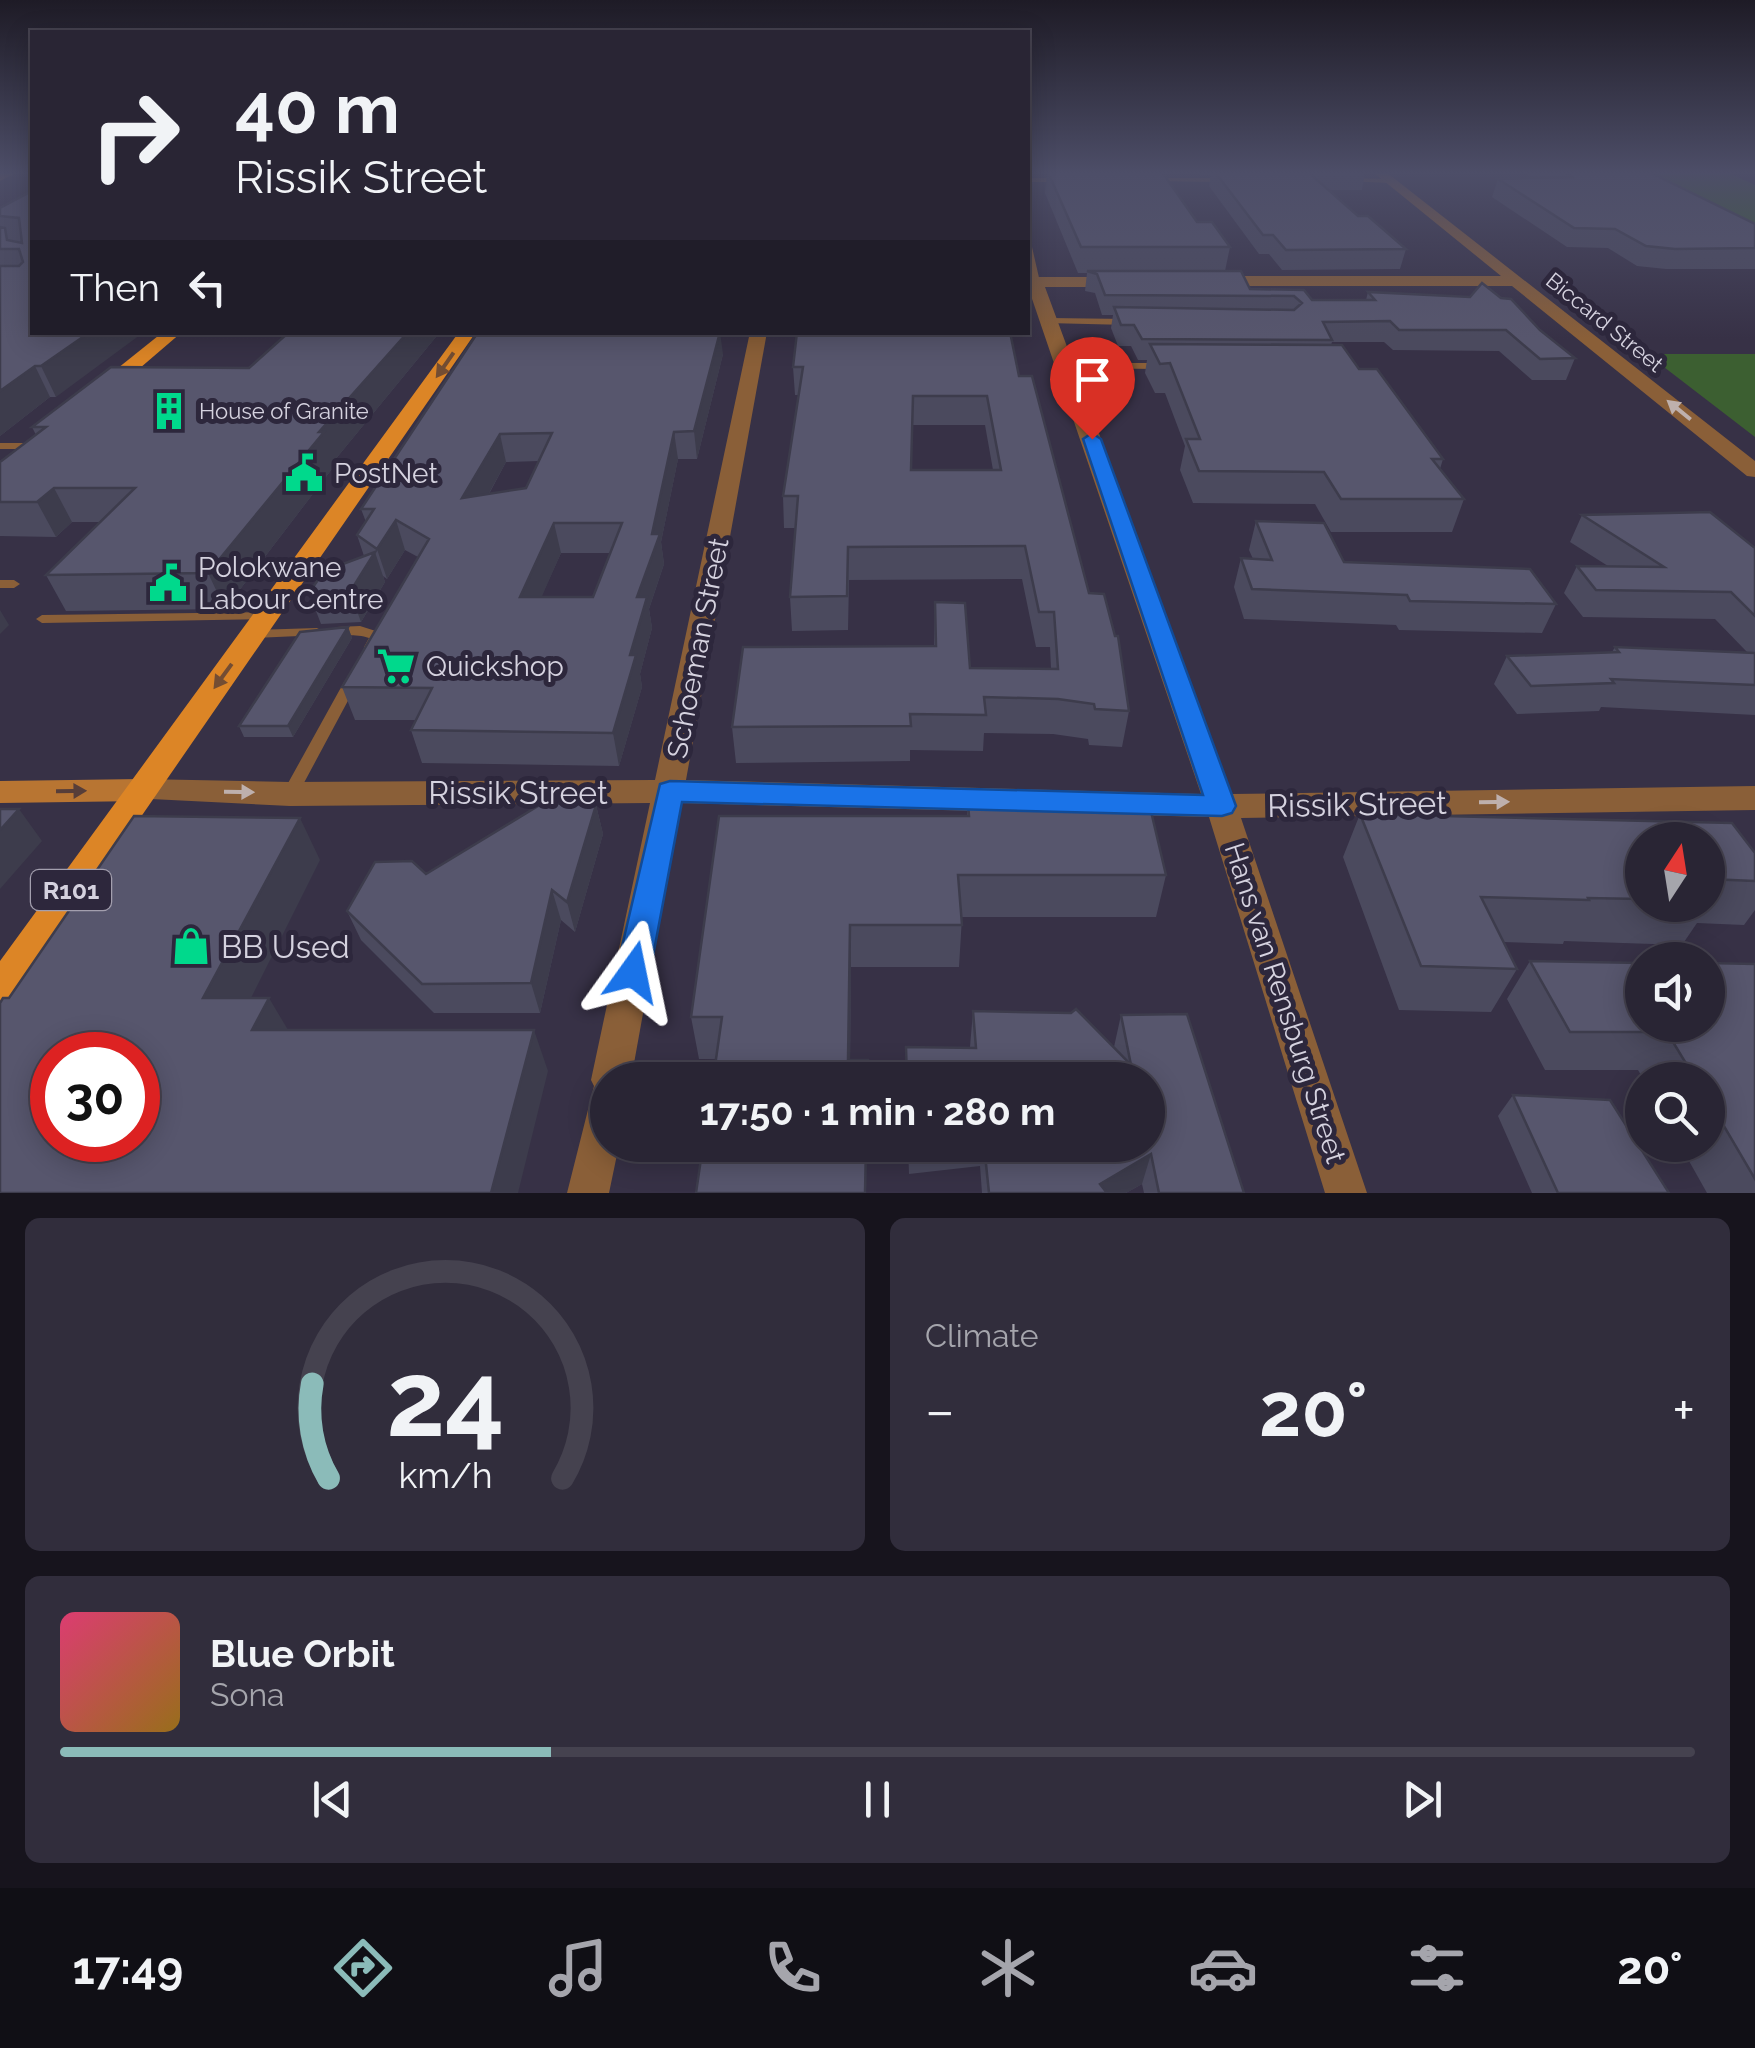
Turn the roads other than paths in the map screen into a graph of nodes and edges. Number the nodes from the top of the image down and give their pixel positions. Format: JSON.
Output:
{"nodes":[{"id":1,"x":1450,"y":228,"type":"edge"},
{"id":2,"x":1517,"y":281,"type":"junction"},
{"id":3,"x":1032,"y":282,"type":"edge"},
{"id":4,"x":1132,"y":282,"type":"edge"},
{"id":5,"x":1190,"y":282,"type":"edge"},
{"id":6,"x":1050,"y":321,"type":"junction"},
{"id":7,"x":1138,"y":322,"type":"edge"},
{"id":8,"x":170,"y":335,"type":"edge"},
{"id":9,"x":466,"y":335,"type":"edge"},
{"id":10,"x":758,"y":335,"type":"edge"},
{"id":11,"x":1066,"y":366,"type":"junction"},
{"id":12,"x":1180,"y":367,"type":"edge"},
{"id":13,"x":94,"y":397,"type":"edge"},
{"id":14,"x":40,"y":440,"type":"edge"},
{"id":15,"x":5,"y":454,"type":"edge"},
{"id":16,"x":1755,"y":471,"type":"edge"},
{"id":17,"x":42,"y":619,"type":"dead end"},
{"id":18,"x":260,"y":625,"type":"junction"},
{"id":19,"x":366,"y":655,"type":"edge"},
{"id":20,"x":358,"y":669,"type":"edge"},
{"id":21,"x":142,"y":790,"type":"junction"},
{"id":22,"x":670,"y":791,"type":"junction"},
{"id":23,"x":0,"y":792,"type":"edge"},
{"id":24,"x":290,"y":794,"type":"junction"},
{"id":25,"x":1755,"y":798,"type":"edge"},
{"id":26,"x":1222,"y":806,"type":"junction"},
{"id":27,"x":0,"y":990,"type":"edge"},
{"id":28,"x":615,"y":1062,"type":"edge"},
{"id":29,"x":595,"y":1162,"type":"edge"},
{"id":30,"x":588,"y":1193,"type":"edge"},
{"id":31,"x":1346,"y":1193,"type":"edge"}],
"edges":[{"from":1,"to":2,"type":"street","name":"Biccard Street"},
{"from":2,"to":5,"type":"street"},
{"from":16,"to":2,"type":"street","name":"Biccard Street","one_way":true},
{"from":3,"to":4,"type":"street"},
{"from":3,"to":6,"type":"street","name":"Hans van Rensburg Street"},
{"from":6,"to":7,"type":"lane"},
{"from":6,"to":11,"type":"street","name":"Hans van Rensburg Street"},
{"from":8,"to":13,"type":"main road"},
{"from":9,"to":18,"type":"main road","number":"R101","one_way":true},
{"from":10,"to":22,"type":"street","name":"Schoeman Street"},
{"from":11,"to":12,"type":"lane"},
{"from":11,"to":26,"type":"street","name":"Hans van Rensburg Street"},
{"from":14,"to":15,"type":"main road"},
{"from":17,"to":18,"type":"lane"},
{"from":18,"to":19,"type":"lane"},
{"from":18,"to":21,"type":"main road","number":"R101","one_way":true},
{"from":20,"to":24,"type":"lane"},
{"from":23,"to":21,"type":"main road","name":"Rissik Street","one_way":true},
{"from":21,"to":24,"type":"street","name":"Rissik Street","one_way":true},
{"from":21,"to":27,"type":"main road","number":"R101"},
{"from":22,"to":24,"type":"street","name":"Rissik Street"},
{"from":22,"to":26,"type":"street","name":"Rissik Street"},
{"from":22,"to":28,"type":"street","name":"Schoeman Street"},
{"from":26,"to":25,"type":"street","name":"Rissik Street","one_way":true},
{"from":26,"to":31,"type":"street","name":"Hans van Rensburg Street"},
{"from":29,"to":30,"type":"street"}]}
